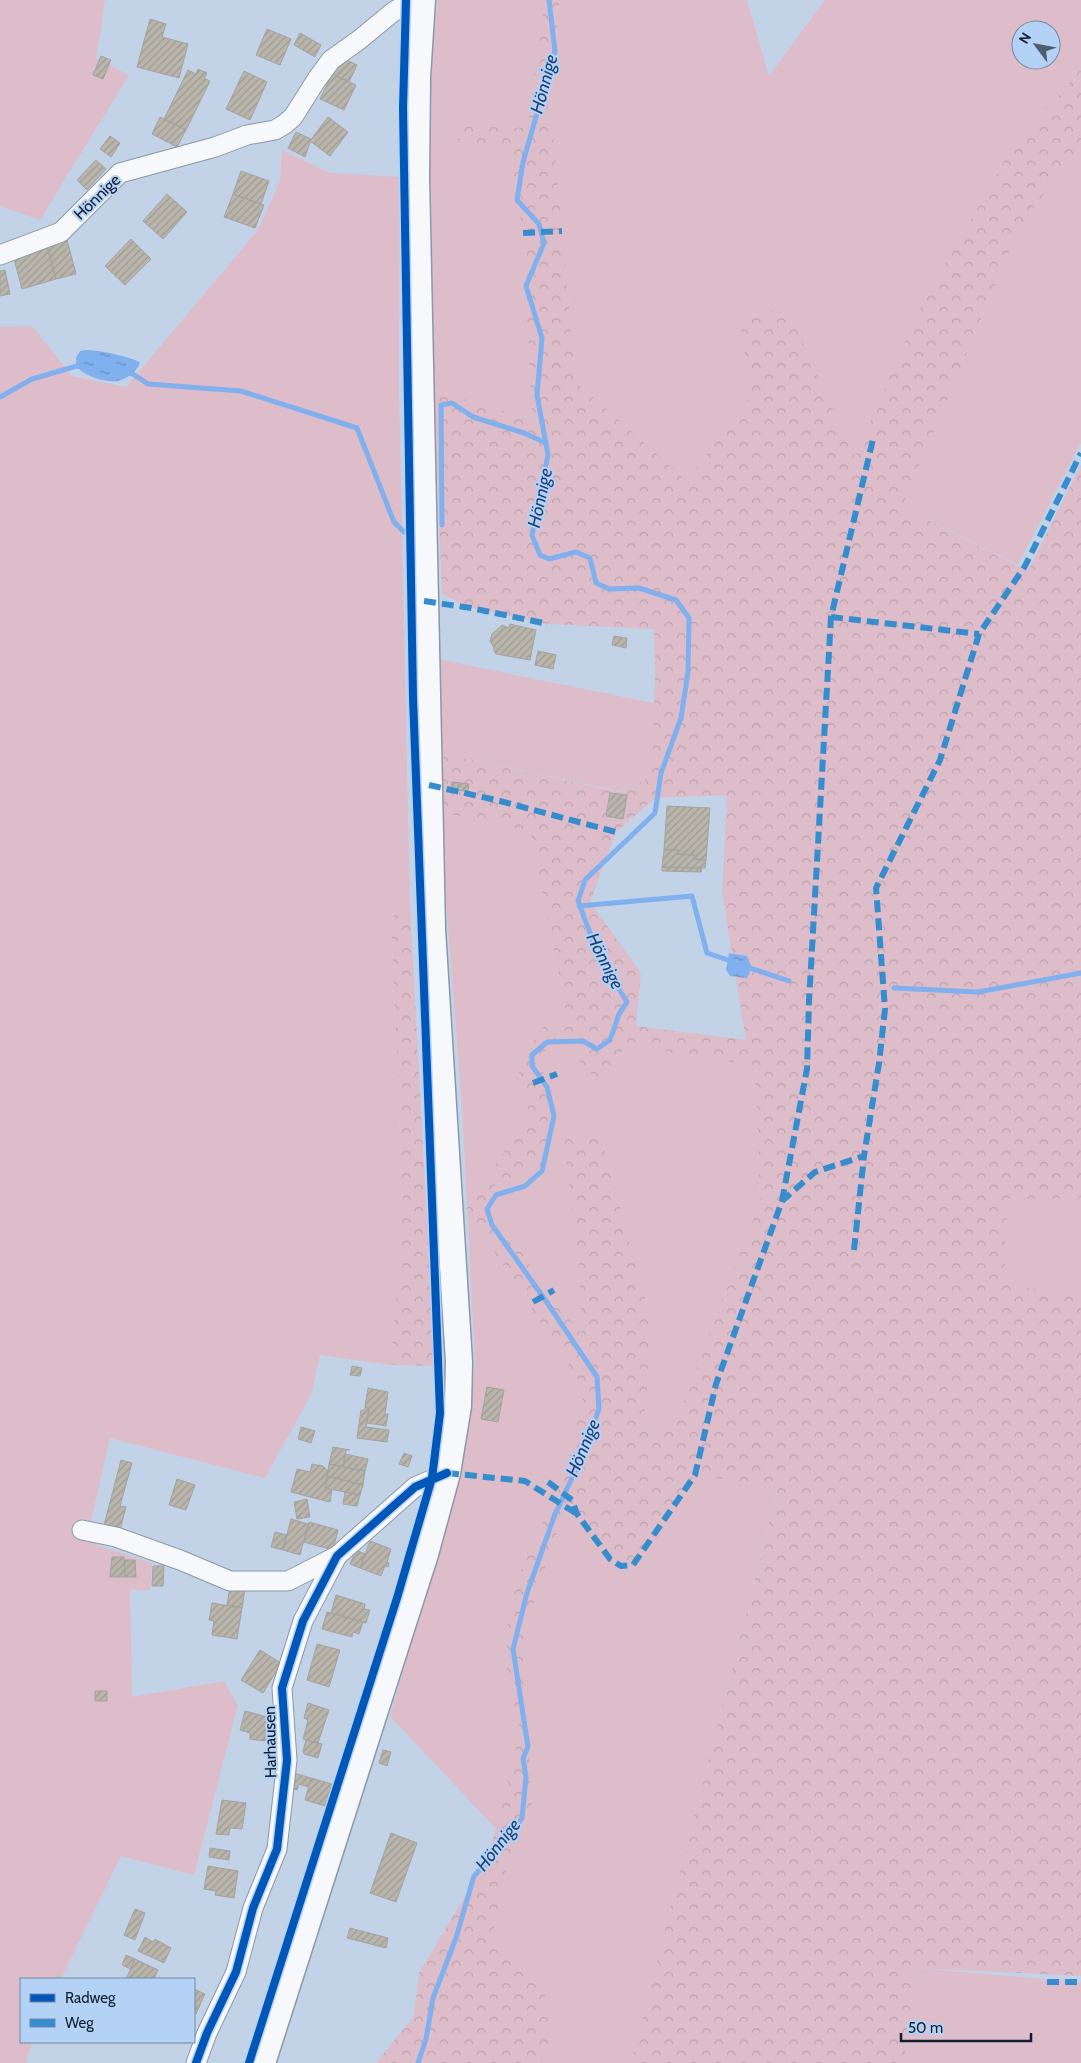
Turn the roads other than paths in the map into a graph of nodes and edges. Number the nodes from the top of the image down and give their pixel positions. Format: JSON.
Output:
{"nodes":[{"id":1,"x":413,"y":0,"type":"edge"},
{"id":2,"x":422,"y":0,"type":"edge"},
{"id":3,"x":0,"y":255,"type":"edge"},
{"id":4,"x":448,"y":1473,"type":"junction"},
{"id":5,"x":82,"y":1530,"type":"dead end"},
{"id":6,"x":337,"y":1556,"type":"junction"},
{"id":7,"x":196,"y":2063,"type":"edge"},
{"id":8,"x":262,"y":2063,"type":"edge"}],
"edges":[{"from":1,"to":3,"type":"street","name":"Hönnige"},
{"from":2,"to":4,"type":"main road"},
{"from":4,"to":6,"type":"street","name":"Harhausen"},
{"from":4,"to":8,"type":"main road"},
{"from":5,"to":6,"type":"street","name":"Harhausen"},
{"from":6,"to":7,"type":"street","name":"Harhausen"}]}
